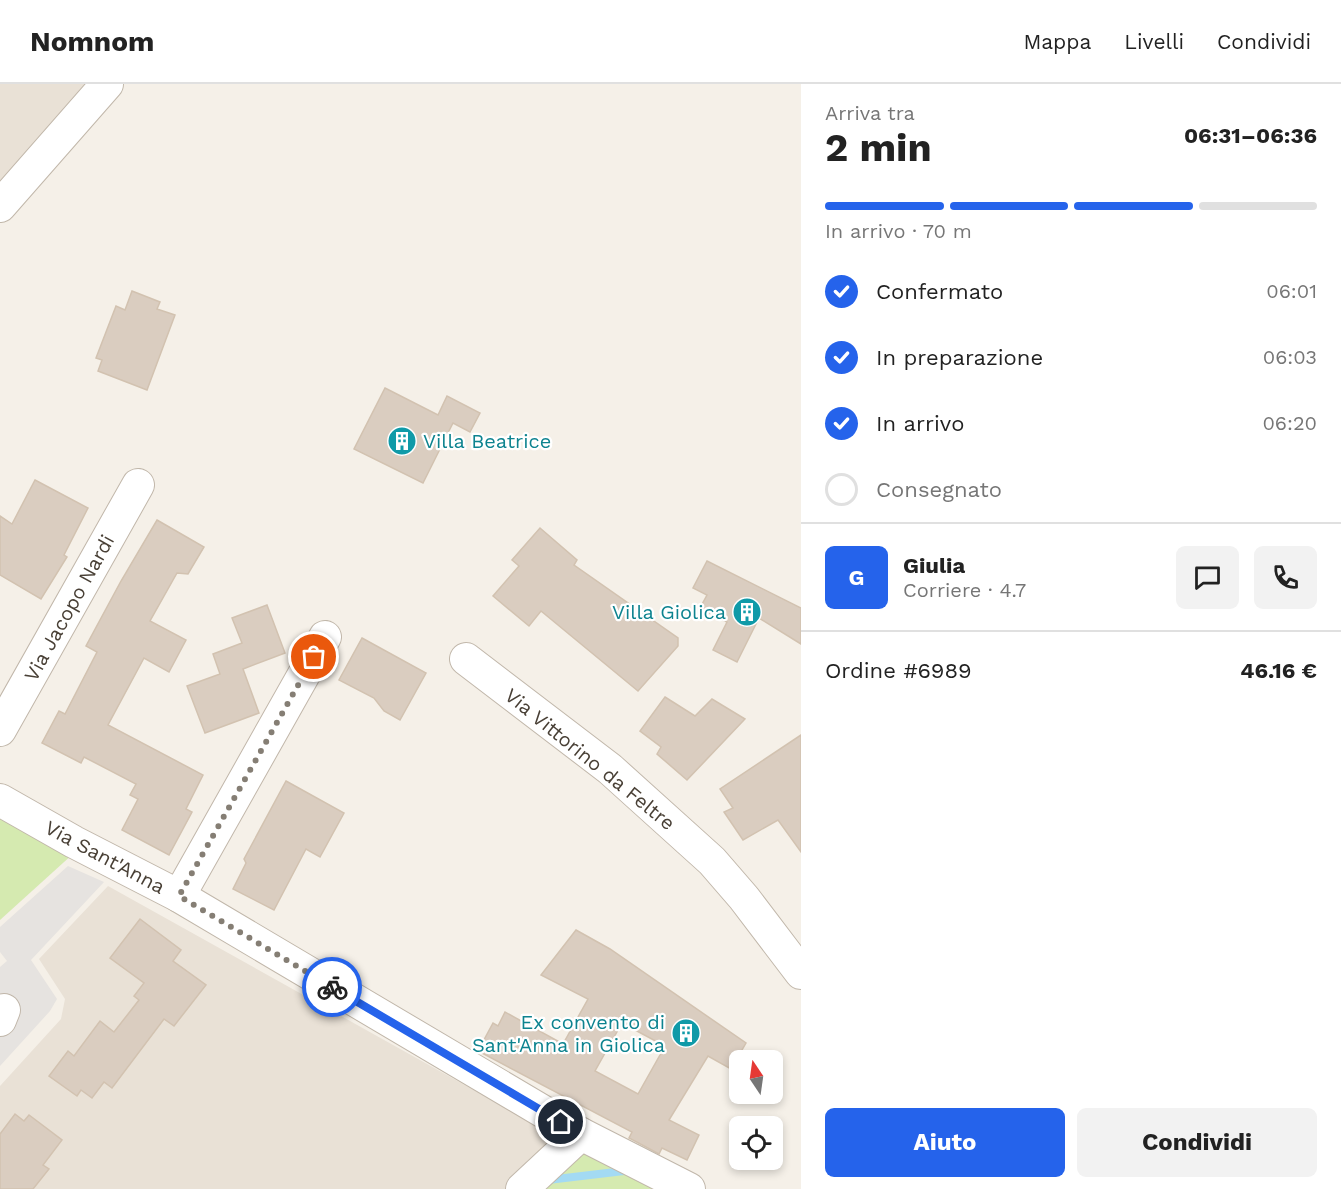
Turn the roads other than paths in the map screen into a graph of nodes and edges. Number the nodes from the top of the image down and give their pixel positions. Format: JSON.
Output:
{"nodes":[{"id":1,"x":107,"y":84,"type":"edge"},
{"id":2,"x":0,"y":206,"type":"edge"},
{"id":3,"x":138,"y":485,"type":"dead end"},
{"id":4,"x":326,"y":638,"type":"dead end"},
{"id":5,"x":466,"y":659,"type":"dead end"},
{"id":6,"x":0,"y":730,"type":"edge"},
{"id":7,"x":0,"y":800,"type":"edge"},
{"id":8,"x":179,"y":896,"type":"junction"},
{"id":9,"x":801,"y":973,"type":"edge"},
{"id":10,"x":581,"y":1134,"type":"junction"},
{"id":11,"x":522,"y":1189,"type":"edge"},
{"id":12,"x":689,"y":1189,"type":"edge"}],
"edges":[{"from":1,"to":2,"type":"street"},
{"from":3,"to":6,"type":"street","name":"Via Jacopo Nardi"},
{"from":4,"to":8,"type":"street"},
{"from":5,"to":9,"type":"street","name":"Via Vittorino da Feltre"},
{"from":7,"to":8,"type":"street","name":"Via Sant'Anna"},
{"from":8,"to":10,"type":"street","name":"Via Sant'Anna"},
{"from":10,"to":11,"type":"street"},
{"from":10,"to":12,"type":"street","name":"Via Sant'Anna"}]}
